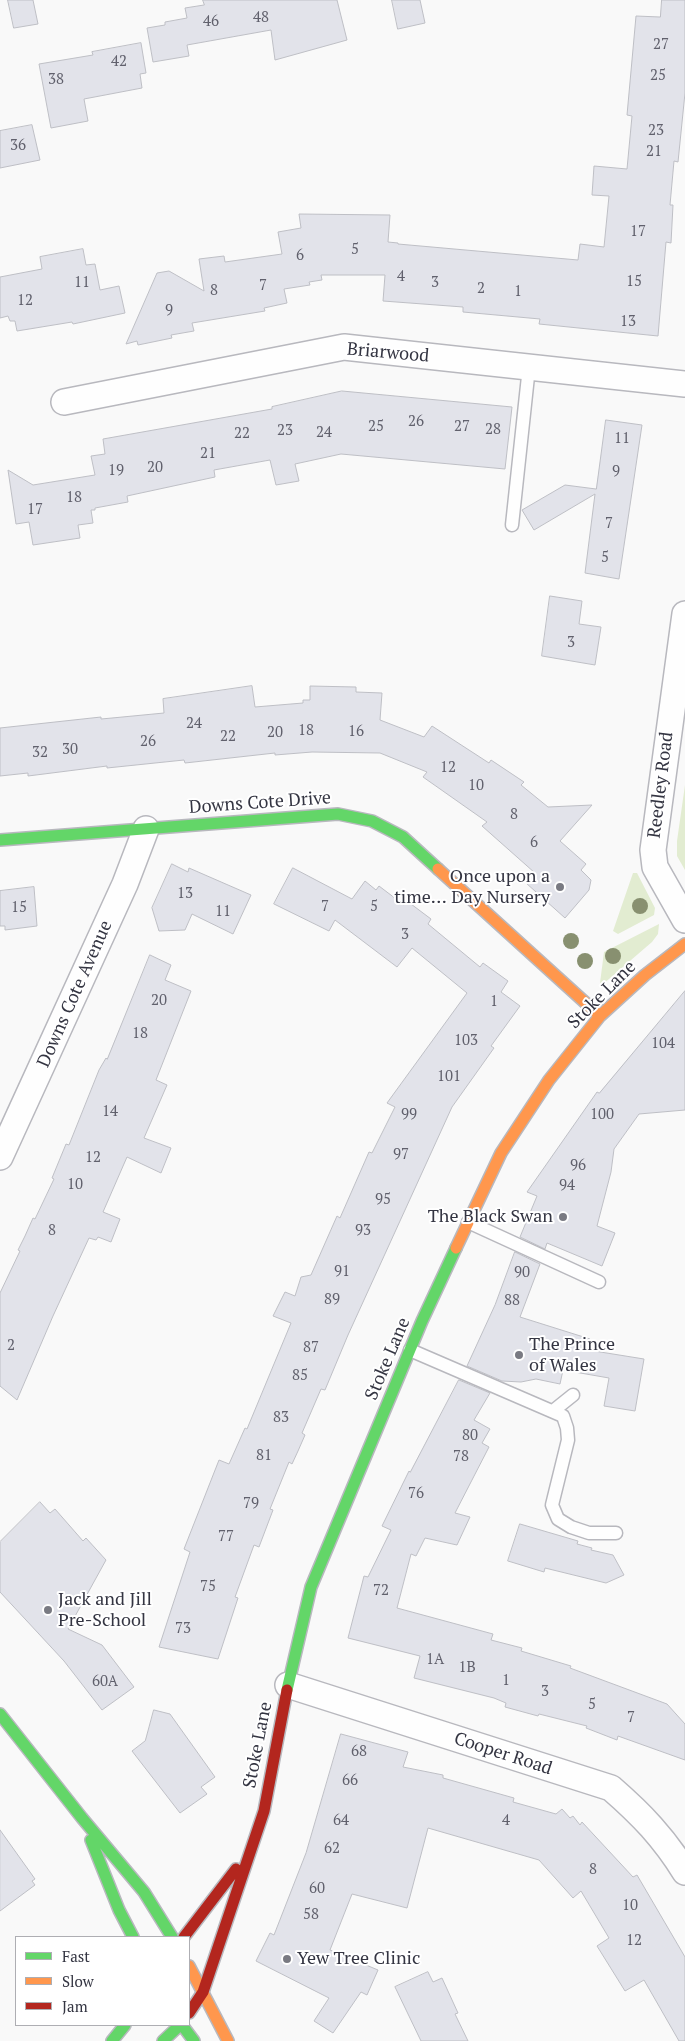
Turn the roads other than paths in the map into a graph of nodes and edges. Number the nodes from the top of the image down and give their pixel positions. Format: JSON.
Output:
{"nodes":[{"id":1,"x":529,"y":367,"type":"junction"},
{"id":2,"x":685,"y":384,"type":"edge"},
{"id":3,"x":64,"y":402,"type":"dead end"},
{"id":4,"x":512,"y":525,"type":"dead end"},
{"id":5,"x":685,"y":614,"type":"edge"},
{"id":6,"x":146,"y":828,"type":"junction"},
{"id":7,"x":0,"y":840,"type":"edge"},
{"id":8,"x":685,"y":920,"type":"edge"},
{"id":9,"x":685,"y":944,"type":"edge"},
{"id":10,"x":600,"y":1016,"type":"junction"},
{"id":11,"x":0,"y":1157,"type":"edge"},
{"id":12,"x":468,"y":1222,"type":"junction"},
{"id":13,"x":600,"y":1282,"type":"dead end"},
{"id":14,"x":410,"y":1350,"type":"junction"},
{"id":15,"x":574,"y":1395,"type":"dead end"},
{"id":16,"x":553,"y":1411,"type":"junction"},
{"id":17,"x":616,"y":1533,"type":"dead end"},
{"id":18,"x":288,"y":1685,"type":"junction"},
{"id":19,"x":0,"y":1714,"type":"edge"},
{"id":20,"x":82,"y":1818,"type":"junction"},
{"id":21,"x":248,"y":1854,"type":"junction"},
{"id":22,"x":685,"y":1872,"type":"edge"},
{"id":23,"x":133,"y":1936,"type":"edge"},
{"id":24,"x":171,"y":1936,"type":"edge"},
{"id":25,"x":185,"y":1936,"type":"edge"},
{"id":26,"x":190,"y":1968,"type":"edge"},
{"id":27,"x":203,"y":1992,"type":"junction"},
{"id":28,"x":190,"y":2012,"type":"edge"},
{"id":29,"x":125,"y":2026,"type":"edge"},
{"id":30,"x":180,"y":2026,"type":"edge"},
{"id":31,"x":182,"y":2026,"type":"edge"},
{"id":32,"x":112,"y":2041,"type":"edge"},
{"id":33,"x":163,"y":2041,"type":"edge"},
{"id":34,"x":194,"y":2041,"type":"edge"},
{"id":35,"x":228,"y":2041,"type":"edge"}],
"edges":[{"from":1,"to":2,"type":"street","name":"Briarwood"},
{"from":1,"to":3,"type":"street","name":"Briarwood"},
{"from":1,"to":4,"type":"lane"},
{"from":5,"to":8,"type":"street","name":"Reedley Road"},
{"from":6,"to":7,"type":"street","name":"Downs Cote Drive"},
{"from":6,"to":10,"type":"street","name":"Downs Cote Drive"},
{"from":6,"to":11,"type":"street","name":"Downs Cote Avenue"},
{"from":9,"to":10,"type":"street","name":"Stoke Lane"},
{"from":10,"to":12,"type":"street","name":"Stoke Lane"},
{"from":12,"to":13,"type":"lane"},
{"from":12,"to":14,"type":"street","name":"Stoke Lane"},
{"from":14,"to":16,"type":"lane"},
{"from":14,"to":18,"type":"street","name":"Stoke Lane"},
{"from":15,"to":16,"type":"lane"},
{"from":16,"to":17,"type":"lane"},
{"from":18,"to":21,"type":"street","name":"Stoke Lane"},
{"from":18,"to":22,"type":"street","name":"Cooper Road"},
{"from":19,"to":20,"type":"street"},
{"from":20,"to":23,"type":"street"},
{"from":20,"to":24,"type":"street"},
{"from":21,"to":25,"type":"street","name":"Stoke Lane"},
{"from":21,"to":27,"type":"street","name":"Stoke Lane"},
{"from":26,"to":27,"type":"street"},
{"from":27,"to":28,"type":"street","name":"Stoke Lane"},
{"from":27,"to":35,"type":"street"},
{"from":29,"to":32,"type":"street"},
{"from":30,"to":33,"type":"street"},
{"from":31,"to":34,"type":"street"}]}
